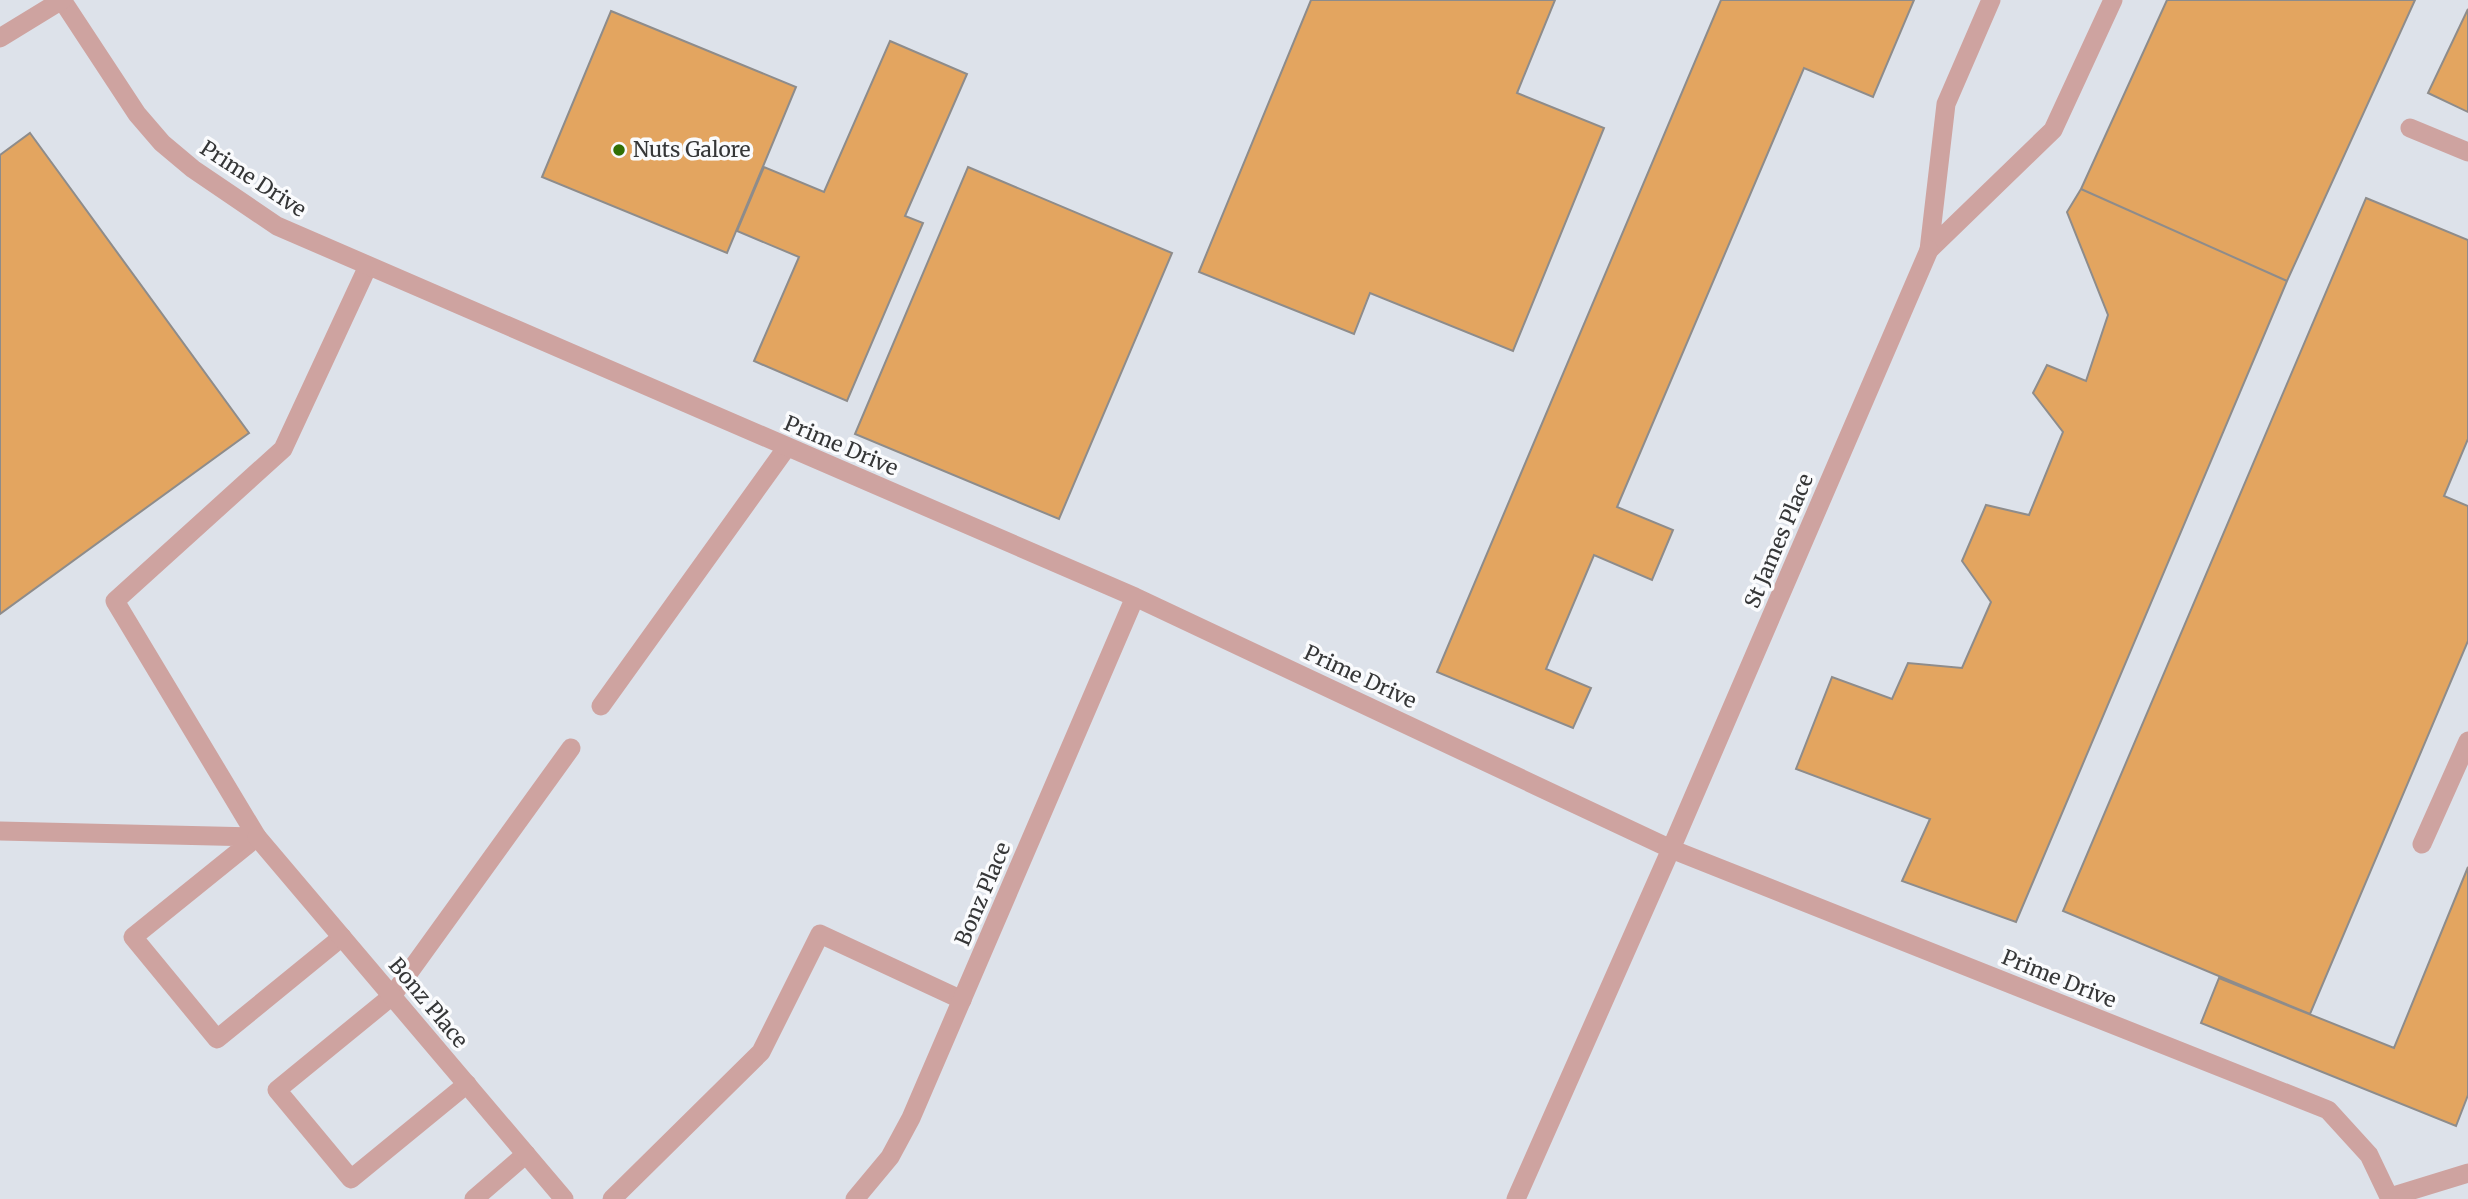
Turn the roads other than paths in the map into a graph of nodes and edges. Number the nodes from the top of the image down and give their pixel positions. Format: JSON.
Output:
{"nodes":[{"id":1,"x":62,"y":0,"type":"edge"},
{"id":2,"x":1991,"y":0,"type":"edge"},
{"id":3,"x":2112,"y":0,"type":"edge"},
{"id":4,"x":0,"y":38,"type":"edge"},
{"id":5,"x":2410,"y":128,"type":"dead end"},
{"id":6,"x":2468,"y":152,"type":"edge"},
{"id":7,"x":1929,"y":250,"type":"junction"},
{"id":8,"x":368,"y":266,"type":"junction"},
{"id":9,"x":788,"y":447,"type":"junction"},
{"id":10,"x":1135,"y":597,"type":"junction"},
{"id":11,"x":601,"y":706,"type":"dead end"},
{"id":12,"x":2468,"y":741,"type":"edge"},
{"id":13,"x":572,"y":748,"type":"dead end"},
{"id":14,"x":0,"y":831,"type":"edge"},
{"id":15,"x":257,"y":836,"type":"junction"},
{"id":16,"x":2422,"y":844,"type":"dead end"},
{"id":17,"x":1671,"y":849,"type":"junction"},
{"id":18,"x":342,"y":937,"type":"junction"},
{"id":19,"x":392,"y":996,"type":"junction"},
{"id":20,"x":962,"y":1000,"type":"junction"},
{"id":21,"x":467,"y":1084,"type":"junction"},
{"id":22,"x":526,"y":1154,"type":"junction"},
{"id":23,"x":2468,"y":1173,"type":"edge"},
{"id":24,"x":2390,"y":1198,"type":"edge"},
{"id":25,"x":474,"y":1199,"type":"edge"},
{"id":26,"x":564,"y":1199,"type":"edge"},
{"id":27,"x":612,"y":1199,"type":"edge"},
{"id":28,"x":855,"y":1199,"type":"edge"},
{"id":29,"x":1516,"y":1199,"type":"edge"}],
"edges":[{"from":1,"to":4,"type":"street"},
{"from":1,"to":8,"type":"street","name":"Prime Drive"},
{"from":2,"to":7,"type":"street"},
{"from":3,"to":7,"type":"street"},
{"from":5,"to":6,"type":"street"},
{"from":7,"to":17,"type":"street","name":"St James Place"},
{"from":8,"to":9,"type":"street","name":"Prime Drive"},
{"from":8,"to":15,"type":"street","name":"Bonz Place"},
{"from":9,"to":10,"type":"street","name":"Prime Drive"},
{"from":9,"to":11,"type":"street"},
{"from":10,"to":17,"type":"street","name":"Prime Drive"},
{"from":10,"to":20,"type":"street","name":"Bonz Place"},
{"from":12,"to":16,"type":"street"},
{"from":13,"to":19,"type":"street"},
{"from":14,"to":15,"type":"street"},
{"from":15,"to":18,"type":"street","name":"Bonz Place"},
{"from":15,"to":18,"type":"street"},
{"from":17,"to":24,"type":"street","name":"Prime Drive"},
{"from":17,"to":29,"type":"street"},
{"from":18,"to":19,"type":"street","name":"Bonz Place"},
{"from":19,"to":21,"type":"street","name":"Bonz Place"},
{"from":19,"to":21,"type":"street"},
{"from":20,"to":27,"type":"street"},
{"from":20,"to":28,"type":"street","name":"Bonz Place"},
{"from":21,"to":22,"type":"street","name":"Bonz Place"},
{"from":22,"to":25,"type":"street"},
{"from":22,"to":26,"type":"street","name":"Bonz Place"},
{"from":23,"to":24,"type":"street"}]}
